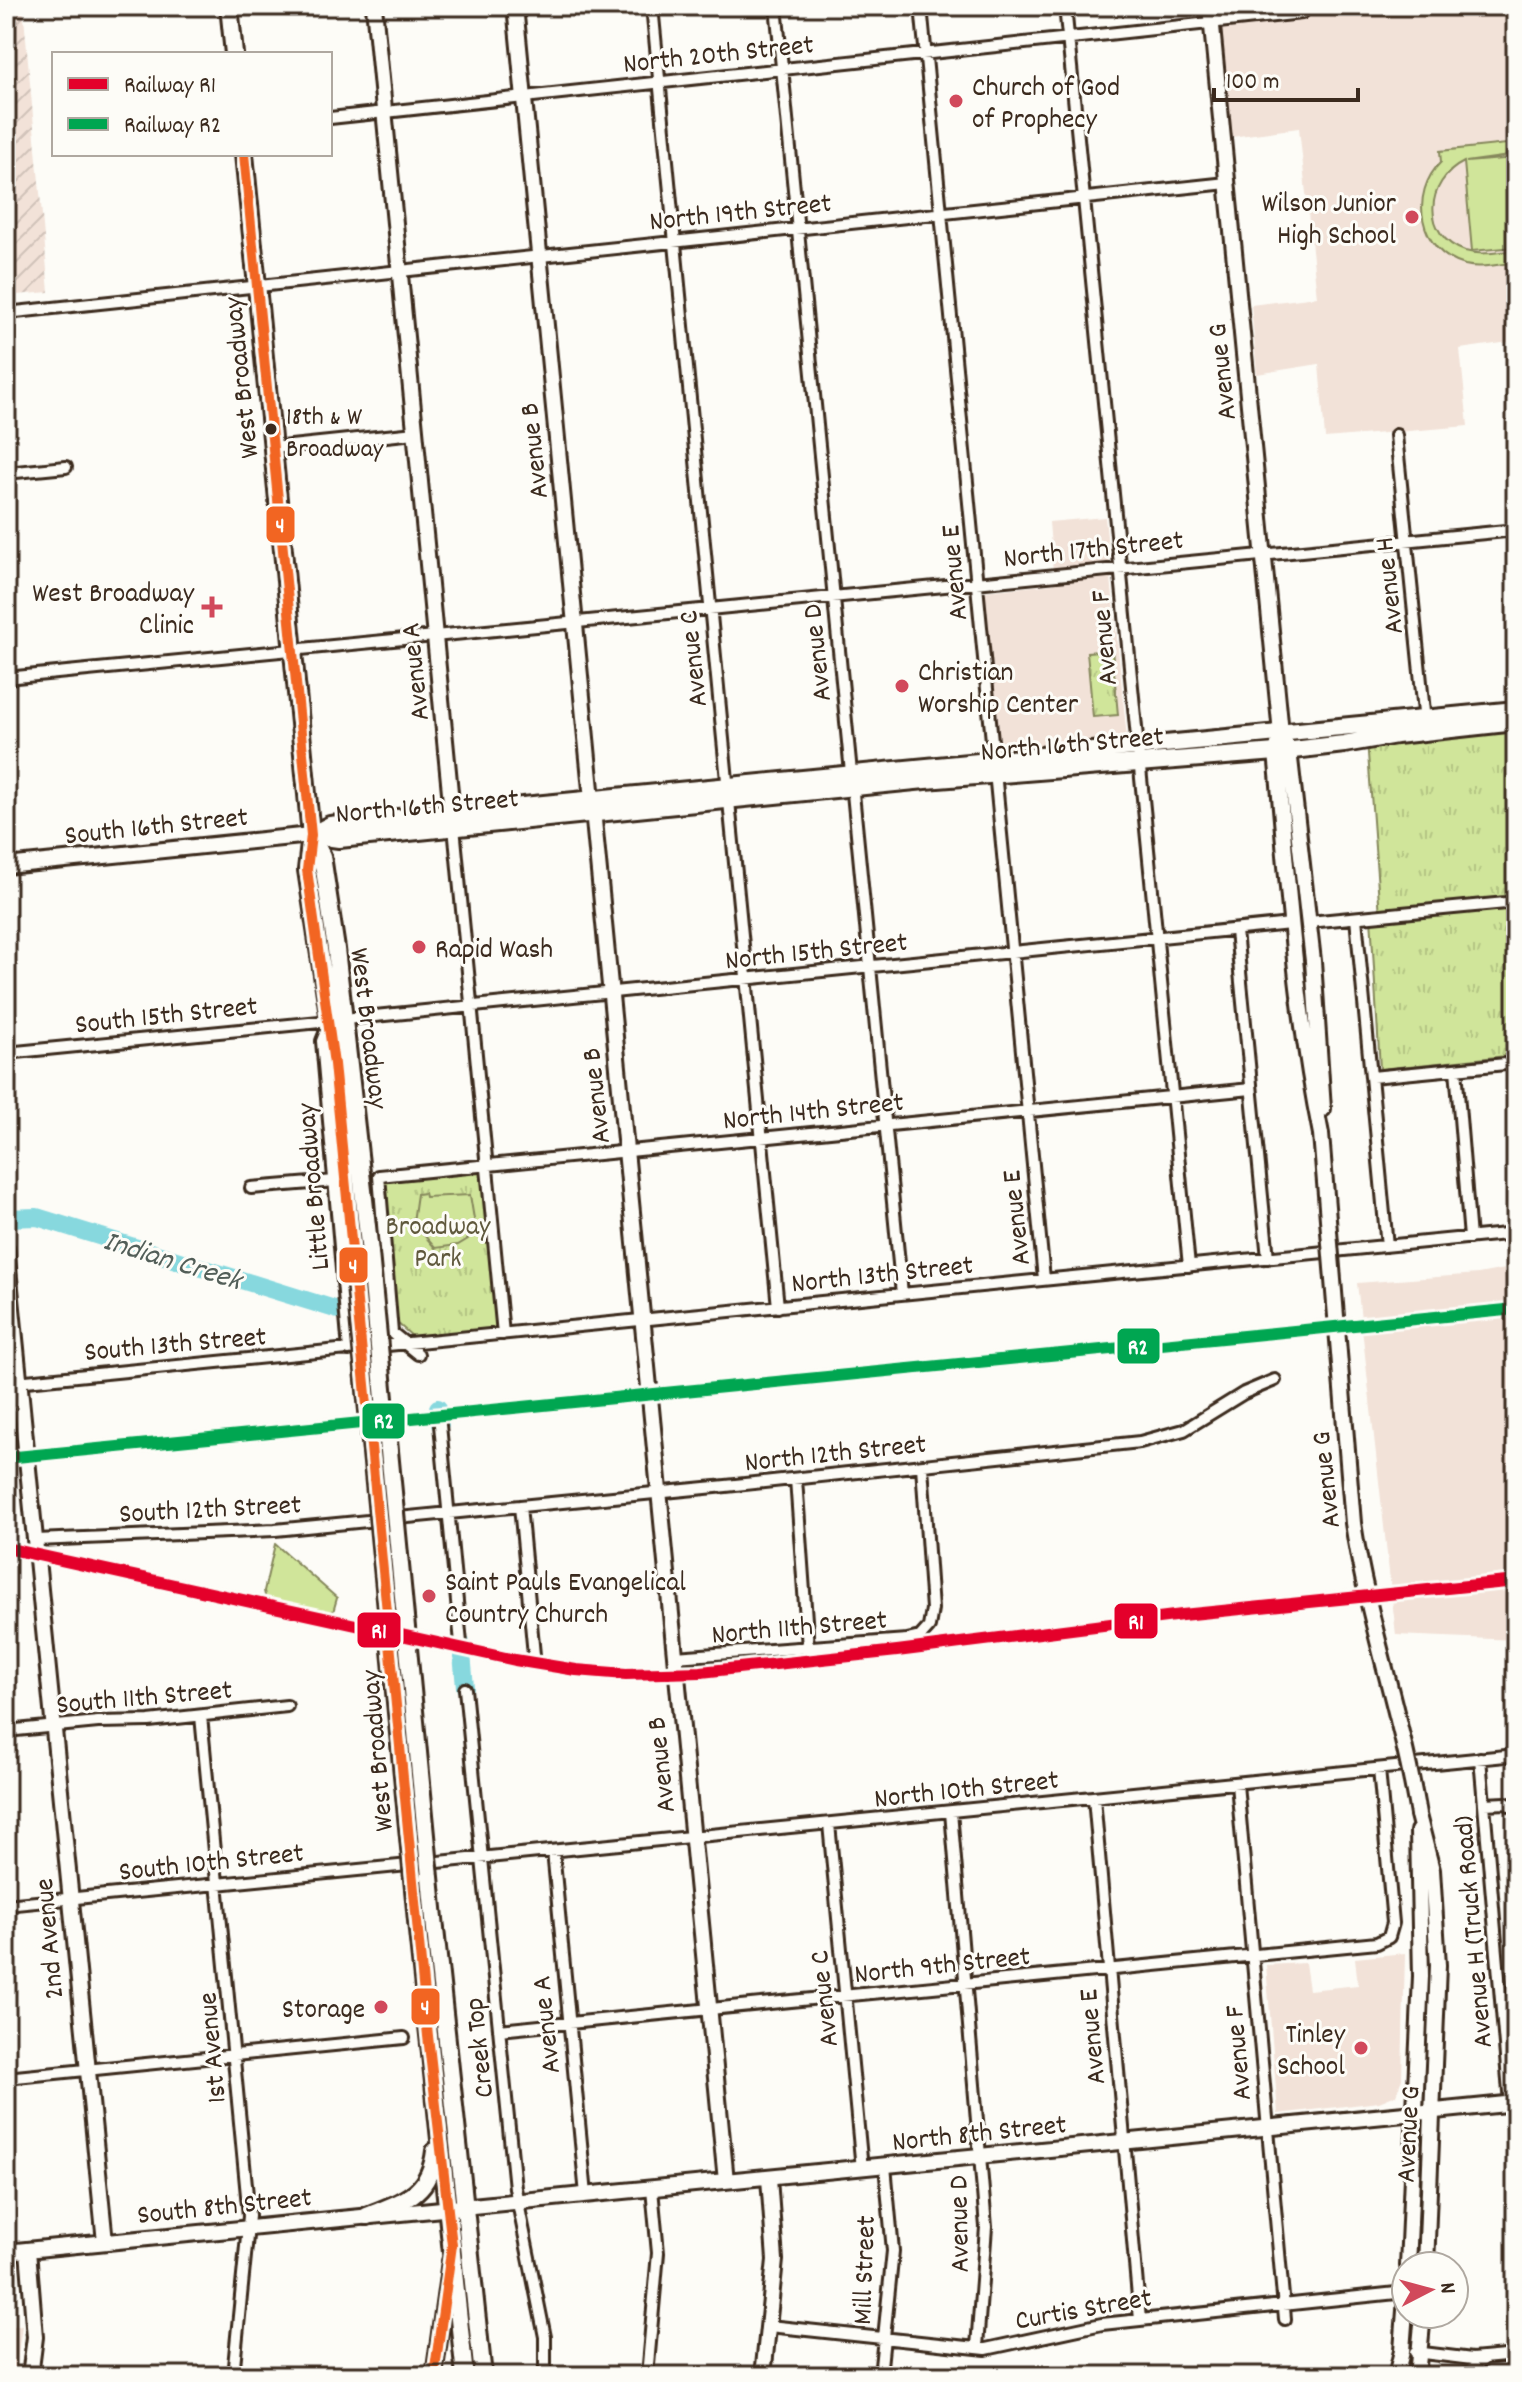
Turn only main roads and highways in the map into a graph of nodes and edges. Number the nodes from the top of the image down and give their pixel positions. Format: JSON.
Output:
{"nodes":[{"id":1,"x":229,"y":6,"type":"edge"},
{"id":2,"x":234,"y":52,"type":"edge"},
{"id":3,"x":244,"y":156,"type":"edge"},
{"id":4,"x":1516,"y":710,"type":"edge"},
{"id":5,"x":1516,"y":722,"type":"edge"},
{"id":6,"x":1425,"y":725,"type":"junction"},
{"id":7,"x":1138,"y":755,"type":"junction"},
{"id":8,"x":311,"y":835,"type":"junction"},
{"id":9,"x":362,"y":1254,"type":"junction"},
{"id":10,"x":437,"y":2129,"type":"junction"},
{"id":11,"x":367,"y":2216,"type":"road end"},
{"id":12,"x":465,"y":2376,"type":"edge"},
{"id":13,"x":483,"y":2376,"type":"edge"}],
"edges":[{"from":1,"to":2,"type":"main road"},
{"from":3,"to":8,"type":"main road","name":"West Broadway"},
{"from":4,"to":6,"type":"main road","name":"North 16th Street"},
{"from":5,"to":6,"type":"main road","name":"North 16th Street"},
{"from":6,"to":7,"type":"main road","name":"North 16th Street"},
{"from":6,"to":7,"type":"main road","name":"North 16th Street"},
{"from":7,"to":8,"type":"main road","name":"North 16th Street"},
{"from":8,"to":9,"type":"main road","name":"West Broadway"},
{"from":9,"to":10,"type":"main road","name":"West Broadway","bridge":true},
{"from":9,"to":13,"type":"main road","name":"West Broadway","bridge":true},
{"from":10,"to":11,"type":"main road"},
{"from":10,"to":12,"type":"main road","name":"West Broadway"}]}
